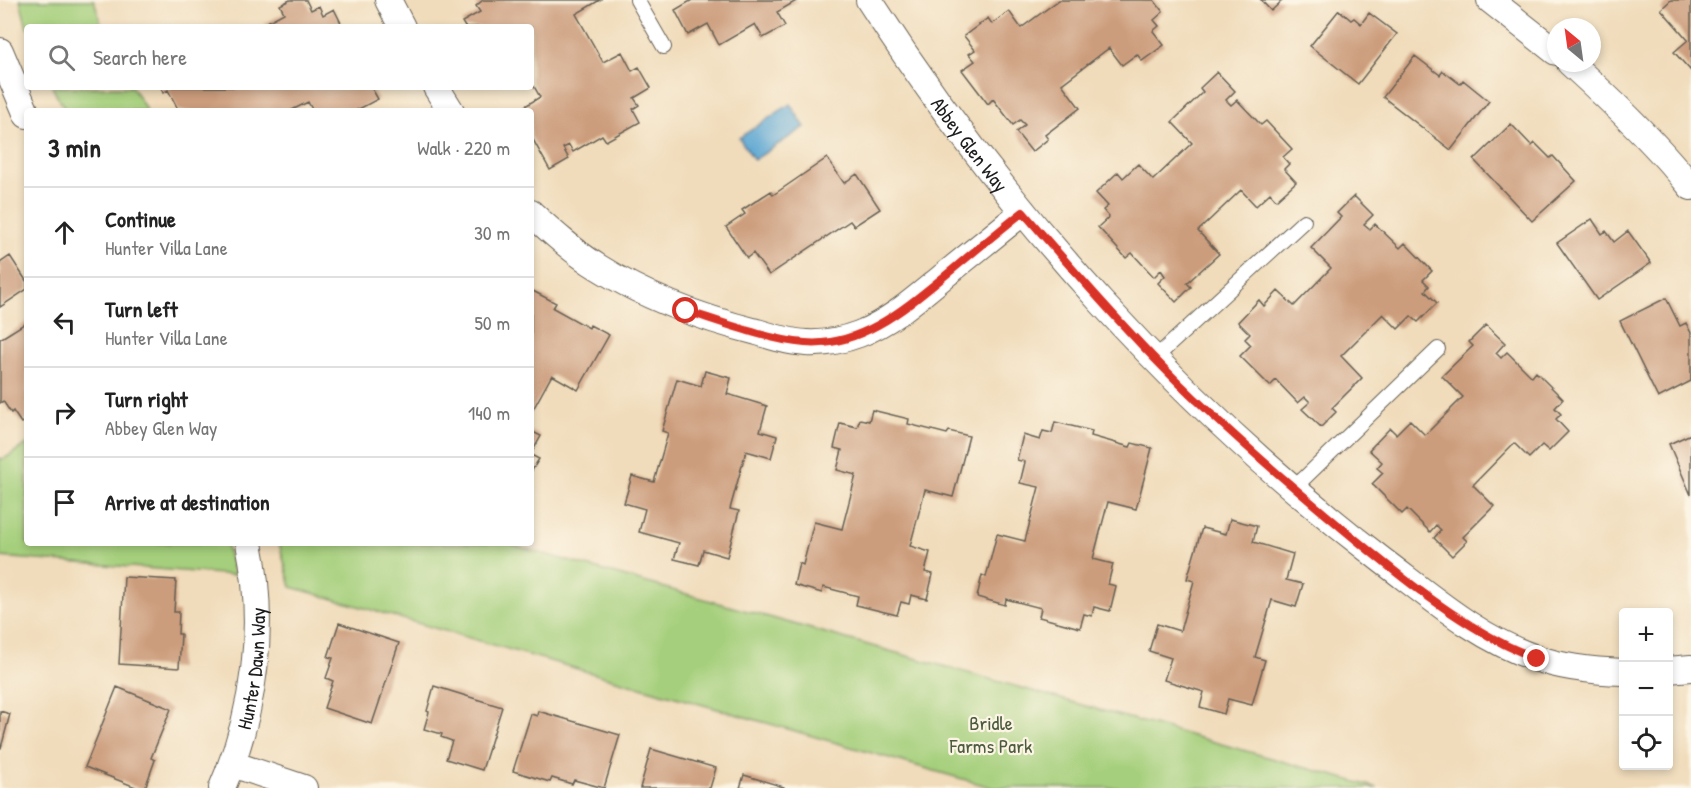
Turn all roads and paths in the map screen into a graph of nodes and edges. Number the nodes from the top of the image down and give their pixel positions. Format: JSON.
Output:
{"nodes":[{"id":1,"x":388,"y":0,"type":"edge"},
{"id":2,"x":637,"y":0,"type":"edge"},
{"id":3,"x":869,"y":0,"type":"edge"},
{"id":4,"x":1490,"y":0,"type":"edge"},
{"id":5,"x":400,"y":24,"type":"edge"},
{"id":6,"x":1547,"y":45,"type":"edge"},
{"id":7,"x":664,"y":47,"type":"dead end"},
{"id":8,"x":0,"y":51,"type":"edge"},
{"id":9,"x":1580,"y":72,"type":"edge"},
{"id":10,"x":438,"y":90,"type":"edge"},
{"id":11,"x":24,"y":108,"type":"edge"},
{"id":12,"x":449,"y":108,"type":"edge"},
{"id":13,"x":1691,"y":187,"type":"edge"},
{"id":14,"x":1023,"y":212,"type":"junction"},
{"id":15,"x":534,"y":216,"type":"edge"},
{"id":16,"x":1304,"y":221,"type":"dead end"},
{"id":17,"x":1438,"y":349,"type":"dead end"},
{"id":18,"x":1155,"y":358,"type":"junction"},
{"id":19,"x":1294,"y":488,"type":"junction"},
{"id":20,"x":249,"y":546,"type":"edge"},
{"id":21,"x":1691,"y":668,"type":"edge"},
{"id":22,"x":1673,"y":670,"type":"edge"},
{"id":23,"x":1619,"y":672,"type":"edge"},
{"id":24,"x":232,"y":764,"type":"junction"},
{"id":25,"x":222,"y":788,"type":"edge"},
{"id":26,"x":304,"y":788,"type":"edge"}],
"edges":[{"from":1,"to":5,"type":"street"},
{"from":2,"to":7,"type":"lane"},
{"from":3,"to":14,"type":"street","name":"Abbey Glen Way"},
{"from":4,"to":6,"type":"street"},
{"from":8,"to":11,"type":"street"},
{"from":9,"to":13,"type":"street"},
{"from":10,"to":12,"type":"street"},
{"from":14,"to":15,"type":"street"},
{"from":14,"to":18,"type":"street","name":"Abbey Glen Way"},
{"from":16,"to":18,"type":"lane"},
{"from":17,"to":19,"type":"lane"},
{"from":18,"to":19,"type":"street","name":"Abbey Glen Way"},
{"from":19,"to":23,"type":"street","name":"Abbey Glen Way"},
{"from":20,"to":24,"type":"street","name":"Hunter Dawn Way"},
{"from":21,"to":22,"type":"street"},
{"from":24,"to":25,"type":"street","name":"Hunter Dawn Way"},
{"from":24,"to":26,"type":"street"}]}
